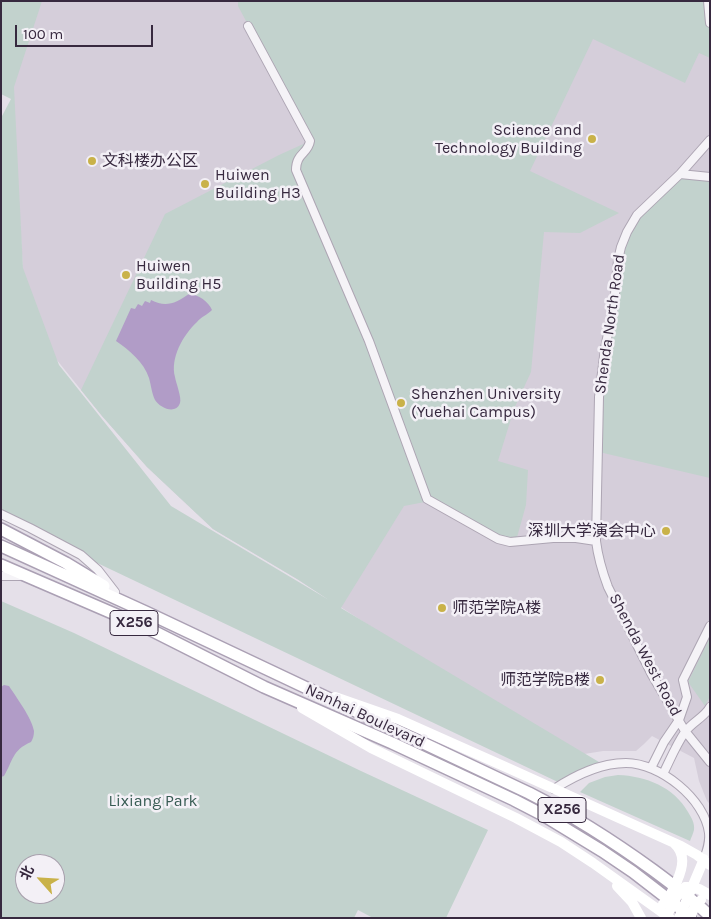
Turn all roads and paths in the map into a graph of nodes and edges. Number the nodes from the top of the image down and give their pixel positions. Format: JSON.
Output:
{"nodes":[{"id":1,"x":708,"y":1,"type":"edge"},
{"id":2,"x":710,"y":23,"type":"edge"},
{"id":3,"x":248,"y":26,"type":"dead end"},
{"id":4,"x":710,"y":140,"type":"edge"},
{"id":5,"x":680,"y":174,"type":"junction"},
{"id":6,"x":710,"y":177,"type":"edge"},
{"id":7,"x":1,"y":514,"type":"edge"},
{"id":8,"x":1,"y":530,"type":"edge"},
{"id":9,"x":596,"y":541,"type":"junction"},
{"id":10,"x":1,"y":546,"type":"edge"},
{"id":11,"x":1,"y":564,"type":"edge"},
{"id":12,"x":1,"y":570,"type":"edge"},
{"id":13,"x":1,"y":576,"type":"edge"},
{"id":14,"x":20,"y":576,"type":"junction"},
{"id":15,"x":47,"y":585,"type":"junction"},
{"id":16,"x":115,"y":592,"type":"junction"},
{"id":17,"x":148,"y":613,"type":"junction"},
{"id":18,"x":710,"y":626,"type":"edge"},
{"id":19,"x":294,"y":682,"type":"junction"},
{"id":20,"x":264,"y":686,"type":"junction"},
{"id":21,"x":710,"y":707,"type":"edge"},
{"id":22,"x":680,"y":720,"type":"junction"},
{"id":23,"x":686,"y":731,"type":"junction"},
{"id":24,"x":710,"y":762,"type":"edge"},
{"id":25,"x":651,"y":768,"type":"junction"},
{"id":26,"x":663,"y":774,"type":"junction"},
{"id":27,"x":554,"y":789,"type":"junction"},
{"id":28,"x":672,"y":842,"type":"junction"},
{"id":29,"x":707,"y":862,"type":"edge"},
{"id":30,"x":593,"y":863,"type":"junction"},
{"id":31,"x":686,"y":887,"type":"junction"},
{"id":32,"x":707,"y":898,"type":"edge"},
{"id":33,"x":664,"y":911,"type":"edge"},
{"id":34,"x":710,"y":916,"type":"edge"},
{"id":35,"x":641,"y":918,"type":"edge"},
{"id":36,"x":679,"y":918,"type":"edge"},
{"id":37,"x":691,"y":918,"type":"edge"}],
"edges":[{"from":1,"to":2,"type":"street"},
{"from":3,"to":9,"type":"street"},
{"from":4,"to":5,"type":"street","name":"Shenda North Road"},
{"from":5,"to":6,"type":"street"},
{"from":5,"to":9,"type":"street","name":"Shenda North Road"},
{"from":7,"to":16,"type":"street"},
{"from":8,"to":16,"type":"main road"},
{"from":9,"to":22,"type":"street","name":"Shenda West Road"},
{"from":10,"to":17,"type":"main road","name":"Nanhai Boulevard","number":"X256"},
{"from":11,"to":15,"type":"main road","name":"Nanhai Boulevard","number":"X256"},
{"from":12,"to":14,"type":"main road"},
{"from":13,"to":14,"type":"street"},
{"from":14,"to":15,"type":"main road"},
{"from":15,"to":20,"type":"main road","name":"Nanhai Boulevard","number":"X256"},
{"from":16,"to":17,"type":"main road"},
{"from":17,"to":19,"type":"main road","name":"Nanhai Boulevard","number":"X256"},
{"from":18,"to":22,"type":"street"},
{"from":19,"to":27,"type":"main road"},
{"from":19,"to":34,"type":"main road","name":"Nanhai Boulevard","number":"X256"},
{"from":20,"to":30,"type":"main road"},
{"from":20,"to":37,"type":"main road","name":"Nanhai Boulevard","number":"X256"},
{"from":21,"to":23,"type":"street"},
{"from":22,"to":23,"type":"street","name":"Shenda West Road"},
{"from":22,"to":25,"type":"street"},
{"from":23,"to":24,"type":"street","name":"Shenda West Road"},
{"from":23,"to":26,"type":"street"},
{"from":25,"to":26,"type":"street"},
{"from":25,"to":27,"type":"street"},
{"from":26,"to":29,"type":"street"},
{"from":27,"to":28,"type":"main road"},
{"from":28,"to":29,"type":"main road"},
{"from":28,"to":31,"type":"main road"},
{"from":29,"to":31,"type":"main road"},
{"from":30,"to":33,"type":"main road"},
{"from":30,"to":35,"type":"main road"},
{"from":31,"to":32,"type":"main road"},
{"from":31,"to":33,"type":"main road","bridge":true},
{"from":31,"to":36,"type":"main road","bridge":true},
{"from":32,"to":37,"type":"main road","bridge":true}]}
